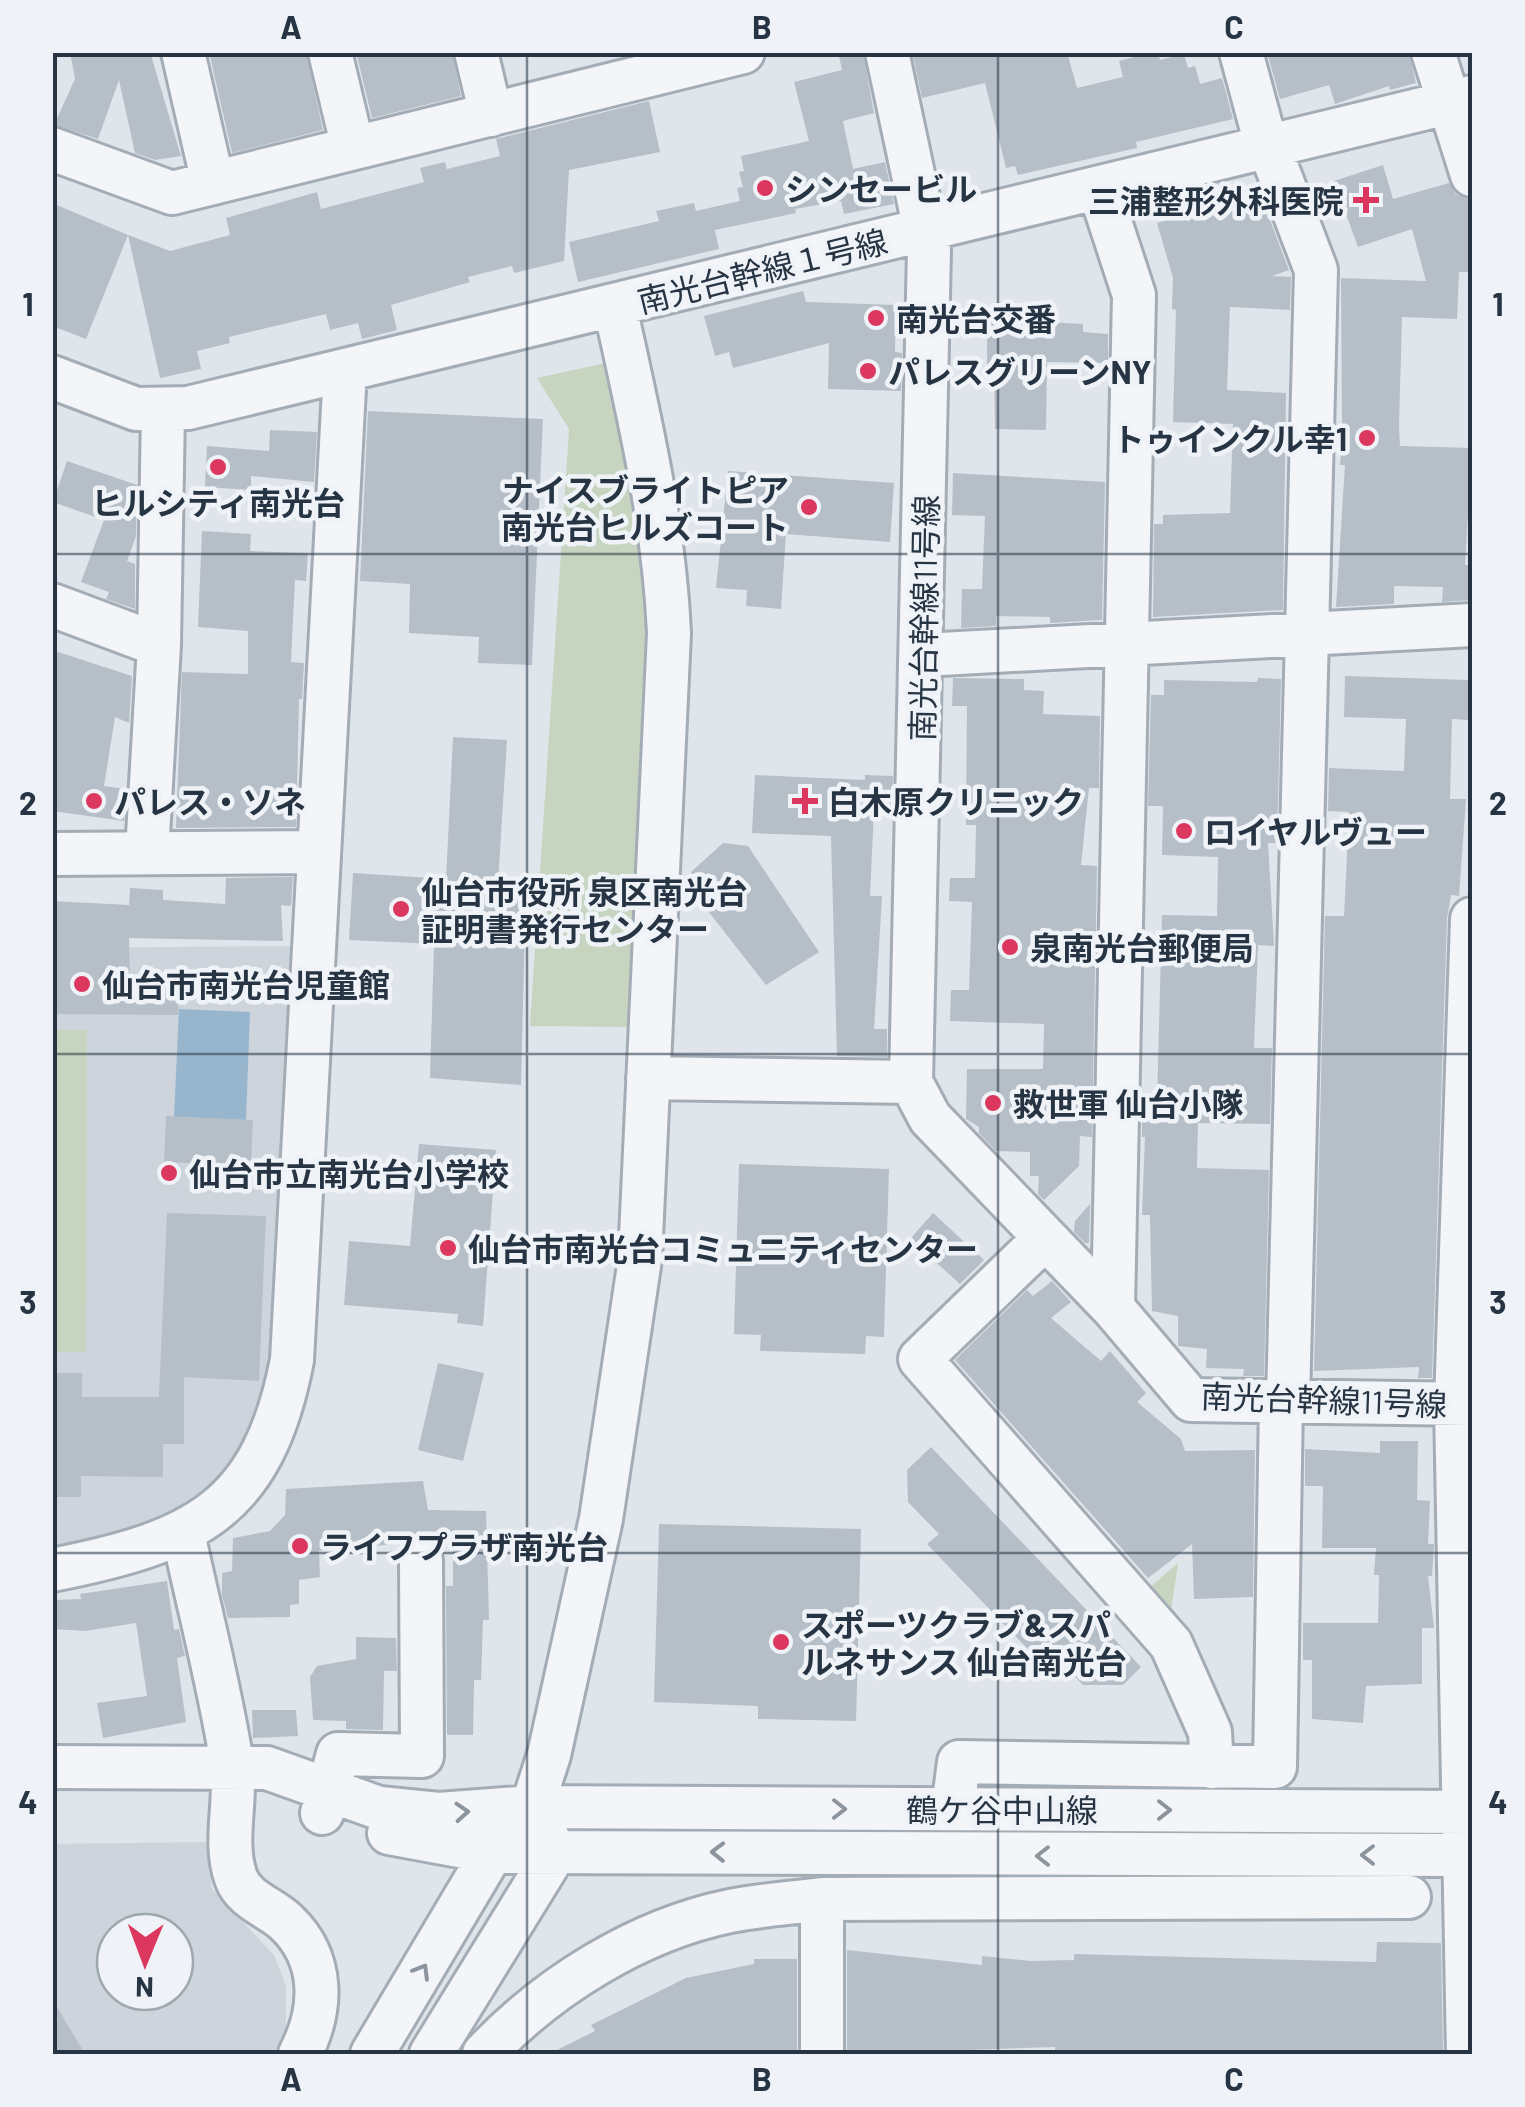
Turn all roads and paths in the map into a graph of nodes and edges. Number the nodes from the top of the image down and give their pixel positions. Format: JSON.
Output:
{"nodes":[{"id":1,"x":183,"y":52,"type":"edge"},
{"id":2,"x":330,"y":52,"type":"edge"},
{"id":3,"x":476,"y":52,"type":"edge"},
{"id":4,"x":743,"y":52,"type":"edge"},
{"id":5,"x":887,"y":52,"type":"edge"},
{"id":6,"x":1240,"y":52,"type":"edge"},
{"id":7,"x":1433,"y":52,"type":"edge"},
{"id":8,"x":1460,"y":100,"type":"edge"},
{"id":9,"x":492,"y":114,"type":"junction"},
{"id":10,"x":353,"y":148,"type":"junction"},
{"id":11,"x":1270,"y":148,"type":"junction"},
{"id":12,"x":52,"y":150,"type":"edge"},
{"id":13,"x":1472,"y":175,"type":"edge"},
{"id":14,"x":213,"y":183,"type":"junction"},
{"id":15,"x":1099,"y":188,"type":"junction"},
{"id":16,"x":926,"y":229,"type":"junction"},
{"id":17,"x":615,"y":307,"type":"junction"},
{"id":18,"x":344,"y":370,"type":"junction"},
{"id":19,"x":52,"y":377,"type":"edge"},
{"id":20,"x":164,"y":411,"type":"junction"},
{"id":21,"x":52,"y":605,"type":"edge"},
{"id":22,"x":1472,"y":625,"type":"edge"},
{"id":23,"x":1306,"y":635,"type":"junction"},
{"id":24,"x":159,"y":646,"type":"junction"},
{"id":25,"x":1126,"y":646,"type":"junction"},
{"id":26,"x":923,"y":656,"type":"junction"},
{"id":27,"x":320,"y":852,"type":"junction"},
{"id":28,"x":147,"y":853,"type":"junction"},
{"id":29,"x":52,"y":854,"type":"edge"},
{"id":30,"x":1472,"y":919,"type":"edge"},
{"id":31,"x":648,"y":1078,"type":"junction"},
{"id":32,"x":911,"y":1082,"type":"junction"},
{"id":33,"x":1044,"y":1239,"type":"junction"},
{"id":34,"x":1113,"y":1308,"type":"junction"},
{"id":35,"x":1284,"y":1402,"type":"junction"},
{"id":36,"x":1464,"y":1404,"type":"edge"},
{"id":37,"x":184,"y":1533,"type":"junction"},
{"id":38,"x":421,"y":1561,"type":"dead end"},
{"id":39,"x":52,"y":1570,"type":"edge"},
{"id":40,"x":52,"y":1767,"type":"edge"},
{"id":41,"x":1212,"y":1767,"type":"junction"},
{"id":42,"x":232,"y":1768,"type":"junction"},
{"id":43,"x":324,"y":1803,"type":"junction"},
{"id":44,"x":532,"y":1807,"type":"junction"},
{"id":45,"x":953,"y":1809,"type":"junction"},
{"id":46,"x":1468,"y":1811,"type":"edge"},
{"id":47,"x":492,"y":1852,"type":"junction"},
{"id":48,"x":555,"y":1854,"type":"junction"},
{"id":49,"x":1469,"y":1855,"type":"edge"},
{"id":50,"x":1409,"y":1897,"type":"dead end"},
{"id":51,"x":822,"y":1899,"type":"junction"},
{"id":52,"x":300,"y":2054,"type":"edge"},
{"id":53,"x":372,"y":2054,"type":"edge"},
{"id":54,"x":431,"y":2054,"type":"edge"},
{"id":55,"x":484,"y":2054,"type":"edge"},
{"id":56,"x":822,"y":2054,"type":"edge"},
{"id":57,"x":1468,"y":2054,"type":"edge"}],
"edges":[{"from":1,"to":14,"type":"street"},
{"from":2,"to":10,"type":"street"},
{"from":3,"to":9,"type":"street"},
{"from":4,"to":9,"type":"street"},
{"from":5,"to":16,"type":"street","name":"南光台幹線11号線"},
{"from":6,"to":11,"type":"street"},
{"from":7,"to":8,"type":"street"},
{"from":8,"to":11,"type":"street","name":"南光台幹線１号線"},
{"from":8,"to":13,"type":"street"},
{"from":9,"to":10,"type":"street"},
{"from":10,"to":14,"type":"street"},
{"from":11,"to":15,"type":"street","name":"南光台幹線１号線"},
{"from":11,"to":23,"type":"street"},
{"from":12,"to":14,"type":"street"},
{"from":15,"to":16,"type":"street","name":"南光台幹線１号線"},
{"from":15,"to":25,"type":"street"},
{"from":16,"to":17,"type":"street","name":"南光台幹線１号線"},
{"from":16,"to":26,"type":"street","name":"南光台幹線11号線"},
{"from":17,"to":18,"type":"street","name":"南光台幹線１号線"},
{"from":17,"to":31,"type":"street"},
{"from":18,"to":20,"type":"street","name":"南光台幹線１号線"},
{"from":18,"to":27,"type":"street"},
{"from":19,"to":20,"type":"street","name":"南光台幹線１号線"},
{"from":20,"to":24,"type":"street"},
{"from":21,"to":24,"type":"street"},
{"from":22,"to":23,"type":"street"},
{"from":23,"to":25,"type":"street"},
{"from":23,"to":35,"type":"street"},
{"from":24,"to":28,"type":"street"},
{"from":25,"to":26,"type":"street"},
{"from":25,"to":34,"type":"street"},
{"from":26,"to":32,"type":"street","name":"南光台幹線11号線"},
{"from":27,"to":28,"type":"street"},
{"from":27,"to":37,"type":"street"},
{"from":28,"to":29,"type":"street"},
{"from":30,"to":36,"type":"street"},
{"from":31,"to":32,"type":"street"},
{"from":31,"to":44,"type":"street"},
{"from":32,"to":33,"type":"street","name":"南光台幹線11号線"},
{"from":33,"to":34,"type":"street","name":"南光台幹線11号線"},
{"from":33,"to":41,"type":"street"},
{"from":34,"to":35,"type":"street","name":"南光台幹線11号線"},
{"from":35,"to":36,"type":"street","name":"南光台幹線11号線"},
{"from":35,"to":41,"type":"street"},
{"from":36,"to":46,"type":"street"},
{"from":37,"to":39,"type":"street"},
{"from":37,"to":42,"type":"street"},
{"from":38,"to":43,"type":"street"},
{"from":40,"to":42,"type":"street"},
{"from":41,"to":45,"type":"street"},
{"from":42,"to":43,"type":"street"},
{"from":42,"to":52,"type":"street"},
{"from":43,"to":44,"type":"street","name":"鶴ケ谷中山線","one_way":true},
{"from":43,"to":47,"type":"street"},
{"from":44,"to":45,"type":"street","name":"鶴ケ谷中山線","one_way":true},
{"from":44,"to":47,"type":"street"},
{"from":44,"to":48,"type":"street"},
{"from":45,"to":46,"type":"street","name":"鶴ケ谷中山線","one_way":true},
{"from":46,"to":49,"type":"street"},
{"from":47,"to":48,"type":"street"},
{"from":53,"to":47,"type":"street","one_way":true},
{"from":49,"to":48,"type":"street","one_way":true},
{"from":48,"to":54,"type":"street"},
{"from":49,"to":57,"type":"street"},
{"from":50,"to":51,"type":"street"},
{"from":51,"to":55,"type":"street"},
{"from":51,"to":56,"type":"street"}]}
